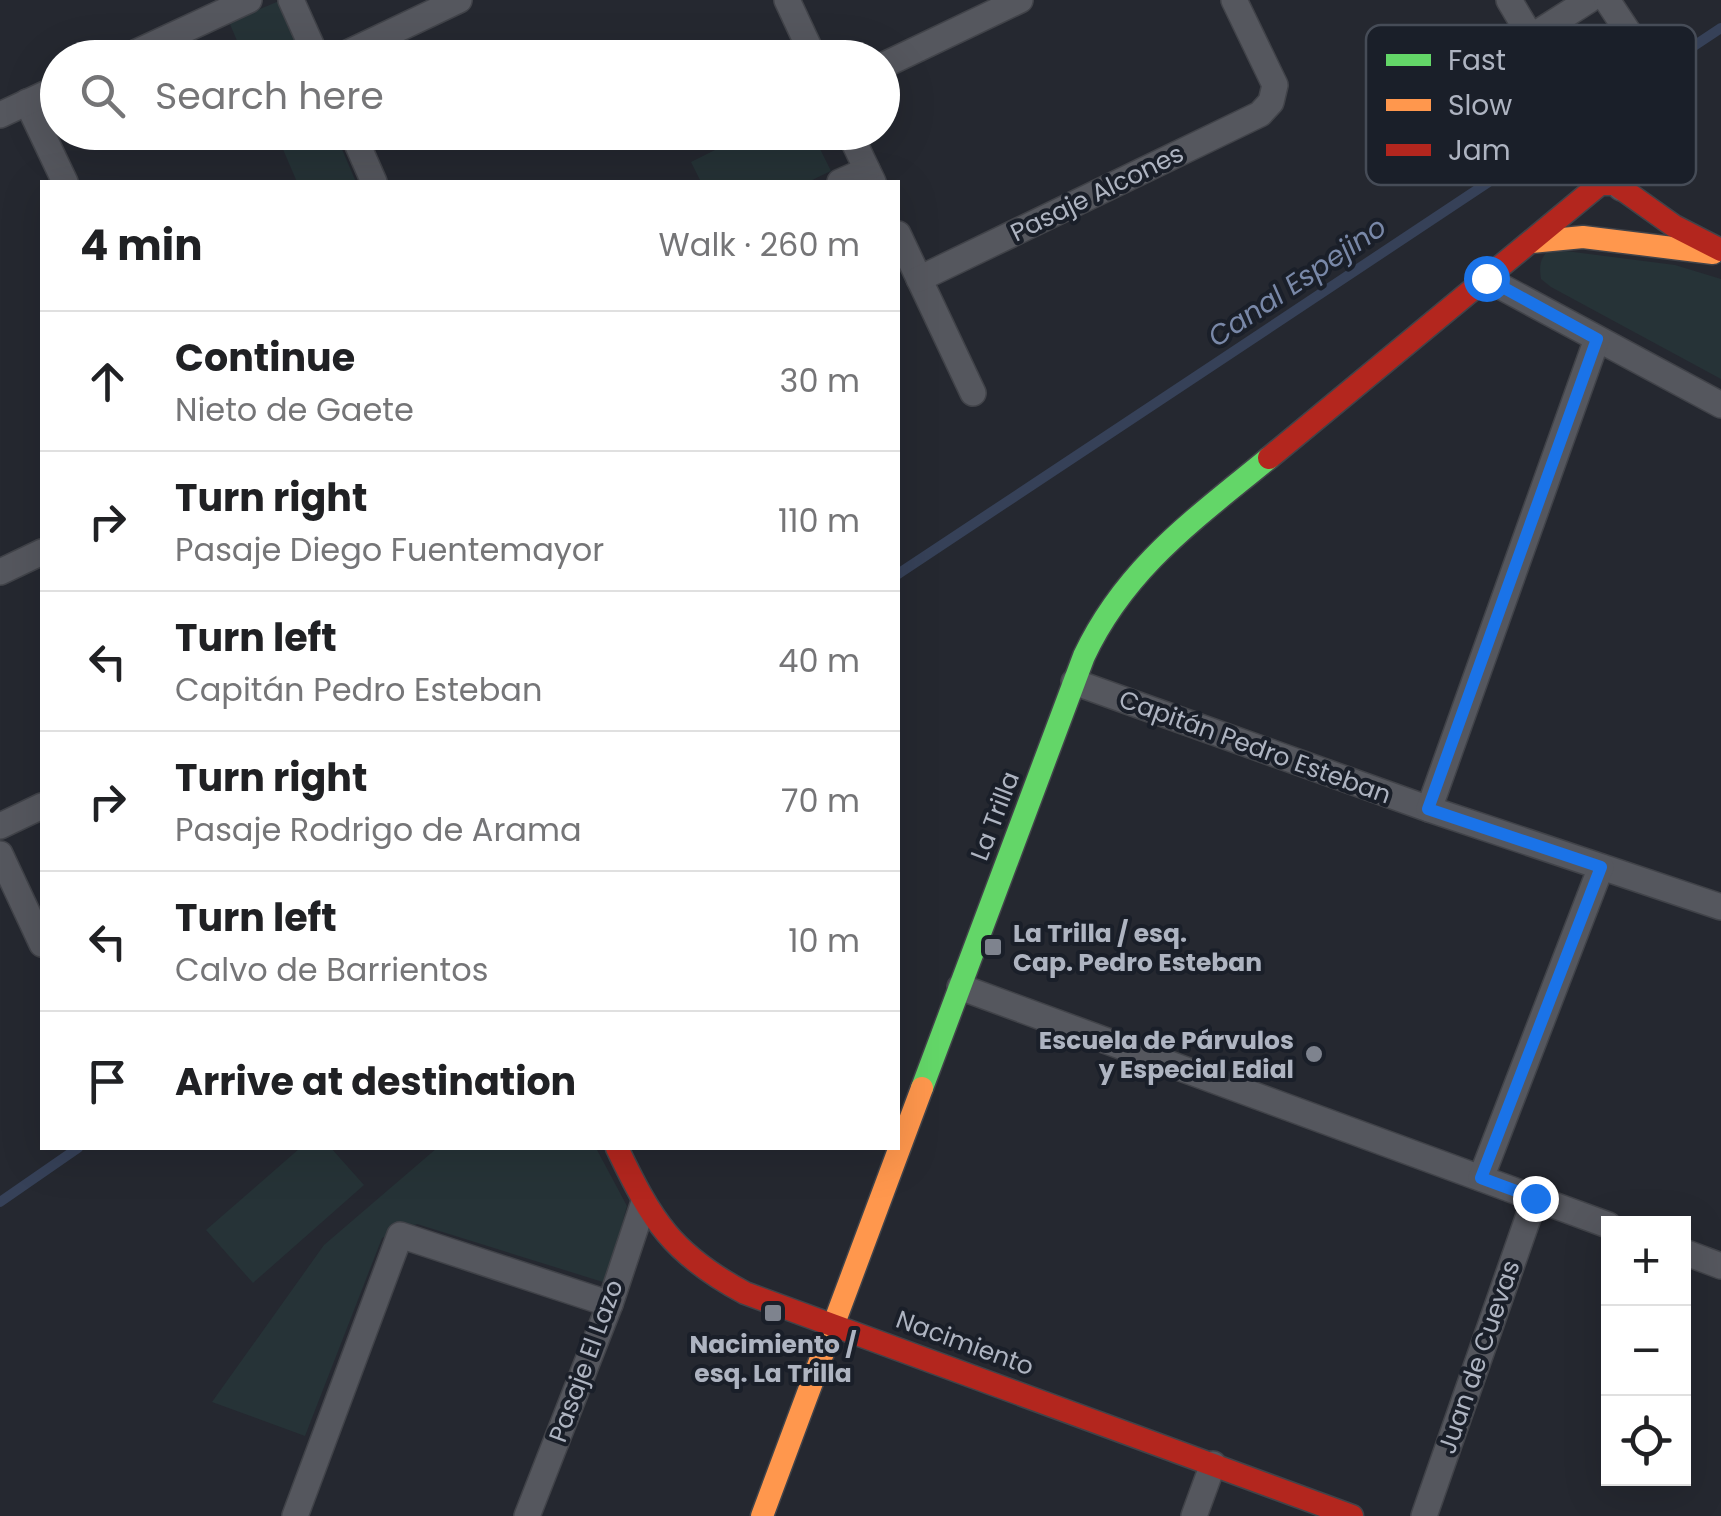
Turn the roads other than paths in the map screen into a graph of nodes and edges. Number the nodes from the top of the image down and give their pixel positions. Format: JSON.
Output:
{"nodes":[{"id":1,"x":249,"y":0,"type":"edge"},
{"id":2,"x":291,"y":0,"type":"edge"},
{"id":3,"x":459,"y":0,"type":"edge"},
{"id":4,"x":787,"y":0,"type":"edge"},
{"id":5,"x":1020,"y":0,"type":"edge"},
{"id":6,"x":1234,"y":0,"type":"edge"},
{"id":7,"x":1510,"y":0,"type":"edge"},
{"id":8,"x":1589,"y":0,"type":"edge"},
{"id":9,"x":1607,"y":0,"type":"edge"},
{"id":10,"x":1525,"y":25,"type":"edge"},
{"id":11,"x":1549,"y":25,"type":"edge"},
{"id":12,"x":1624,"y":25,"type":"edge"},
{"id":13,"x":163,"y":40,"type":"edge"},
{"id":14,"x":309,"y":40,"type":"edge"},
{"id":15,"x":374,"y":40,"type":"edge"},
{"id":16,"x":806,"y":40,"type":"edge"},
{"id":17,"x":900,"y":57,"type":"edge"},
{"id":18,"x":40,"y":96,"type":"edge"},
{"id":19,"x":27,"y":102,"type":"junction"},
{"id":20,"x":0,"y":115,"type":"edge"},
{"id":21,"x":40,"y":129,"type":"edge"},
{"id":22,"x":50,"y":150,"type":"edge"},
{"id":23,"x":360,"y":150,"type":"edge"},
{"id":24,"x":858,"y":150,"type":"edge"},
{"id":25,"x":870,"y":176,"type":"edge"},
{"id":26,"x":64,"y":180,"type":"edge"},
{"id":27,"x":373,"y":180,"type":"edge"},
{"id":28,"x":1599,"y":185,"type":"edge"},
{"id":29,"x":1616,"y":185,"type":"edge"},
{"id":30,"x":1623,"y":185,"type":"edge"},
{"id":31,"x":1621,"y":188,"type":"junction"},
{"id":32,"x":900,"y":238,"type":"edge"},
{"id":33,"x":1531,"y":242,"type":"junction"},
{"id":34,"x":1721,"y":252,"type":"edge"},
{"id":35,"x":1486,"y":278,"type":"junction"},
{"id":36,"x":919,"y":279,"type":"junction"},
{"id":37,"x":1597,"y":339,"type":"junction"},
{"id":38,"x":973,"y":393,"type":"dead end"},
{"id":39,"x":1721,"y":404,"type":"edge"},
{"id":40,"x":40,"y":553,"type":"edge"},
{"id":41,"x":2,"y":565,"type":"edge"},
{"id":42,"x":1074,"y":682,"type":"junction"},
{"id":43,"x":40,"y":807,"type":"edge"},
{"id":44,"x":1428,"y":809,"type":"junction"},
{"id":45,"x":0,"y":826,"type":"edge"},
{"id":46,"x":0,"y":854,"type":"edge"},
{"id":47,"x":1601,"y":867,"type":"junction"},
{"id":48,"x":1721,"y":907,"type":"edge"},
{"id":49,"x":40,"y":940,"type":"edge"},
{"id":50,"x":960,"y":987,"type":"junction"},
{"id":51,"x":900,"y":1144,"type":"edge"},
{"id":52,"x":618,"y":1150,"type":"edge"},
{"id":53,"x":898,"y":1150,"type":"edge"},
{"id":54,"x":1481,"y":1178,"type":"junction"},
{"id":55,"x":1535,"y":1198,"type":"junction"},
{"id":56,"x":643,"y":1205,"type":"junction"},
{"id":57,"x":1601,"y":1222,"type":"edge"},
{"id":58,"x":1691,"y":1255,"type":"edge"},
{"id":59,"x":1721,"y":1266,"type":"edge"},
{"id":60,"x":610,"y":1304,"type":"junction"},
{"id":61,"x":832,"y":1323,"type":"junction"},
{"id":62,"x":1213,"y":1464,"type":"junction"},
{"id":63,"x":294,"y":1516,"type":"edge"},
{"id":64,"x":528,"y":1516,"type":"edge"},
{"id":65,"x":762,"y":1516,"type":"edge"},
{"id":66,"x":1194,"y":1516,"type":"edge"},
{"id":67,"x":1352,"y":1516,"type":"edge"},
{"id":68,"x":1424,"y":1516,"type":"edge"}],
"edges":[{"from":1,"to":13,"type":"street"},
{"from":2,"to":14,"type":"street"},
{"from":3,"to":15,"type":"street"},
{"from":4,"to":16,"type":"street"},
{"from":5,"to":17,"type":"street"},
{"from":6,"to":36,"type":"street","name":"Pasaje Alcones"},
{"from":7,"to":10,"type":"street"},
{"from":8,"to":11,"type":"street"},
{"from":9,"to":12,"type":"street"},
{"from":18,"to":19,"type":"street"},
{"from":19,"to":20,"type":"street"},
{"from":19,"to":21,"type":"street"},
{"from":22,"to":26,"type":"street"},
{"from":23,"to":27,"type":"street"},
{"from":24,"to":25,"type":"street"},
{"from":28,"to":33,"type":"street","name":"La Trilla"},
{"from":29,"to":31,"type":"street","name":"La Trilla"},
{"from":30,"to":31,"type":"street"},
{"from":31,"to":34,"type":"street"},
{"from":32,"to":36,"type":"street"},
{"from":33,"to":34,"type":"street"},
{"from":33,"to":35,"type":"street","name":"La Trilla"},
{"from":35,"to":37,"type":"street"},
{"from":35,"to":42,"type":"street","name":"La Trilla"},
{"from":36,"to":38,"type":"street"},
{"from":37,"to":39,"type":"street"},
{"from":37,"to":44,"type":"street"},
{"from":40,"to":41,"type":"street"},
{"from":42,"to":44,"type":"street","name":"Capitán Pedro Esteban"},
{"from":42,"to":50,"type":"street","name":"La Trilla"},
{"from":43,"to":45,"type":"street"},
{"from":44,"to":47,"type":"street","name":"Capitán Pedro Esteban"},
{"from":46,"to":49,"type":"street"},
{"from":47,"to":48,"type":"street","name":"Capitán Pedro Esteban"},
{"from":47,"to":54,"type":"street"},
{"from":50,"to":51,"type":"street","name":"La Trilla"},
{"from":50,"to":54,"type":"street"},
{"from":52,"to":56,"type":"street","name":"Nacimiento"},
{"from":53,"to":61,"type":"street","name":"La Trilla"},
{"from":54,"to":55,"type":"street"},
{"from":55,"to":57,"type":"street"},
{"from":55,"to":68,"type":"street","name":"Juan de Cuevas"},
{"from":56,"to":60,"type":"street","name":"Pasaje El Lazo"},
{"from":56,"to":61,"type":"street","name":"Nacimiento"},
{"from":58,"to":59,"type":"street"},
{"from":60,"to":63,"type":"street"},
{"from":60,"to":64,"type":"street","name":"Pasaje El Lazo"},
{"from":61,"to":62,"type":"street","name":"Nacimiento"},
{"from":61,"to":65,"type":"street","name":"La Trilla"},
{"from":62,"to":66,"type":"street"},
{"from":62,"to":67,"type":"street","name":"Nacimiento"}]}
